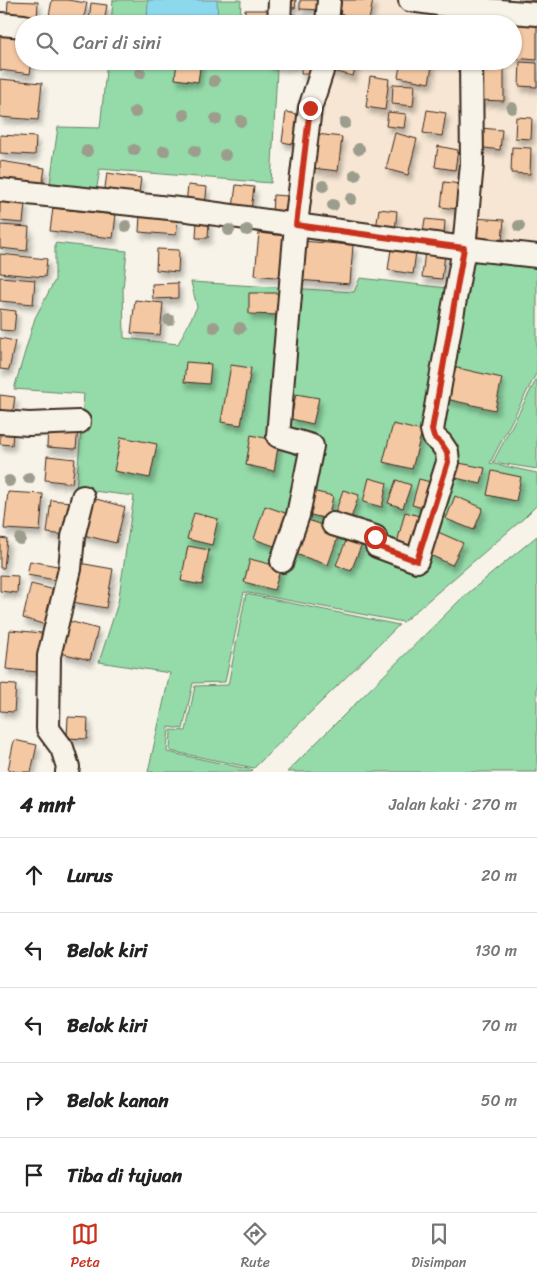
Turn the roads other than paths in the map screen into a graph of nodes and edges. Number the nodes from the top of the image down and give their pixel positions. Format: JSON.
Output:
{"nodes":[{"id":1,"x":280,"y":0,"type":"edge"},
{"id":2,"x":329,"y":0,"type":"edge"},
{"id":3,"x":410,"y":0,"type":"edge"},
{"id":4,"x":537,"y":14,"type":"edge"},
{"id":5,"x":279,"y":15,"type":"edge"},
{"id":6,"x":328,"y":15,"type":"edge"},
{"id":7,"x":470,"y":15,"type":"edge"},
{"id":8,"x":506,"y":15,"type":"edge"},
{"id":9,"x":0,"y":24,"type":"edge"},
{"id":10,"x":15,"y":25,"type":"edge"},
{"id":11,"x":322,"y":70,"type":"edge"},
{"id":12,"x":471,"y":70,"type":"edge"},
{"id":13,"x":0,"y":190,"type":"edge"},
{"id":14,"x":296,"y":225,"type":"junction"},
{"id":15,"x":464,"y":248,"type":"junction"},
{"id":16,"x":536,"y":250,"type":"edge"},
{"id":17,"x":0,"y":422,"type":"edge"},
{"id":18,"x":79,"y":422,"type":"dead end"},
{"id":19,"x":83,"y":497,"type":"dead end"},
{"id":20,"x":333,"y":524,"type":"dead end"},
{"id":21,"x":282,"y":561,"type":"dead end"},
{"id":22,"x":67,"y":772,"type":"edge"}],
"edges":[{"from":1,"to":5,"type":"street"},
{"from":2,"to":6,"type":"street"},
{"from":3,"to":7,"type":"street"},
{"from":4,"to":8,"type":"street"},
{"from":9,"to":10,"type":"street"},
{"from":11,"to":14,"type":"street"},
{"from":12,"to":15,"type":"street"},
{"from":13,"to":14,"type":"street"},
{"from":14,"to":15,"type":"street"},
{"from":14,"to":21,"type":"street"},
{"from":15,"to":16,"type":"street"},
{"from":15,"to":20,"type":"street"},
{"from":17,"to":18,"type":"street"},
{"from":19,"to":22,"type":"street"}]}
